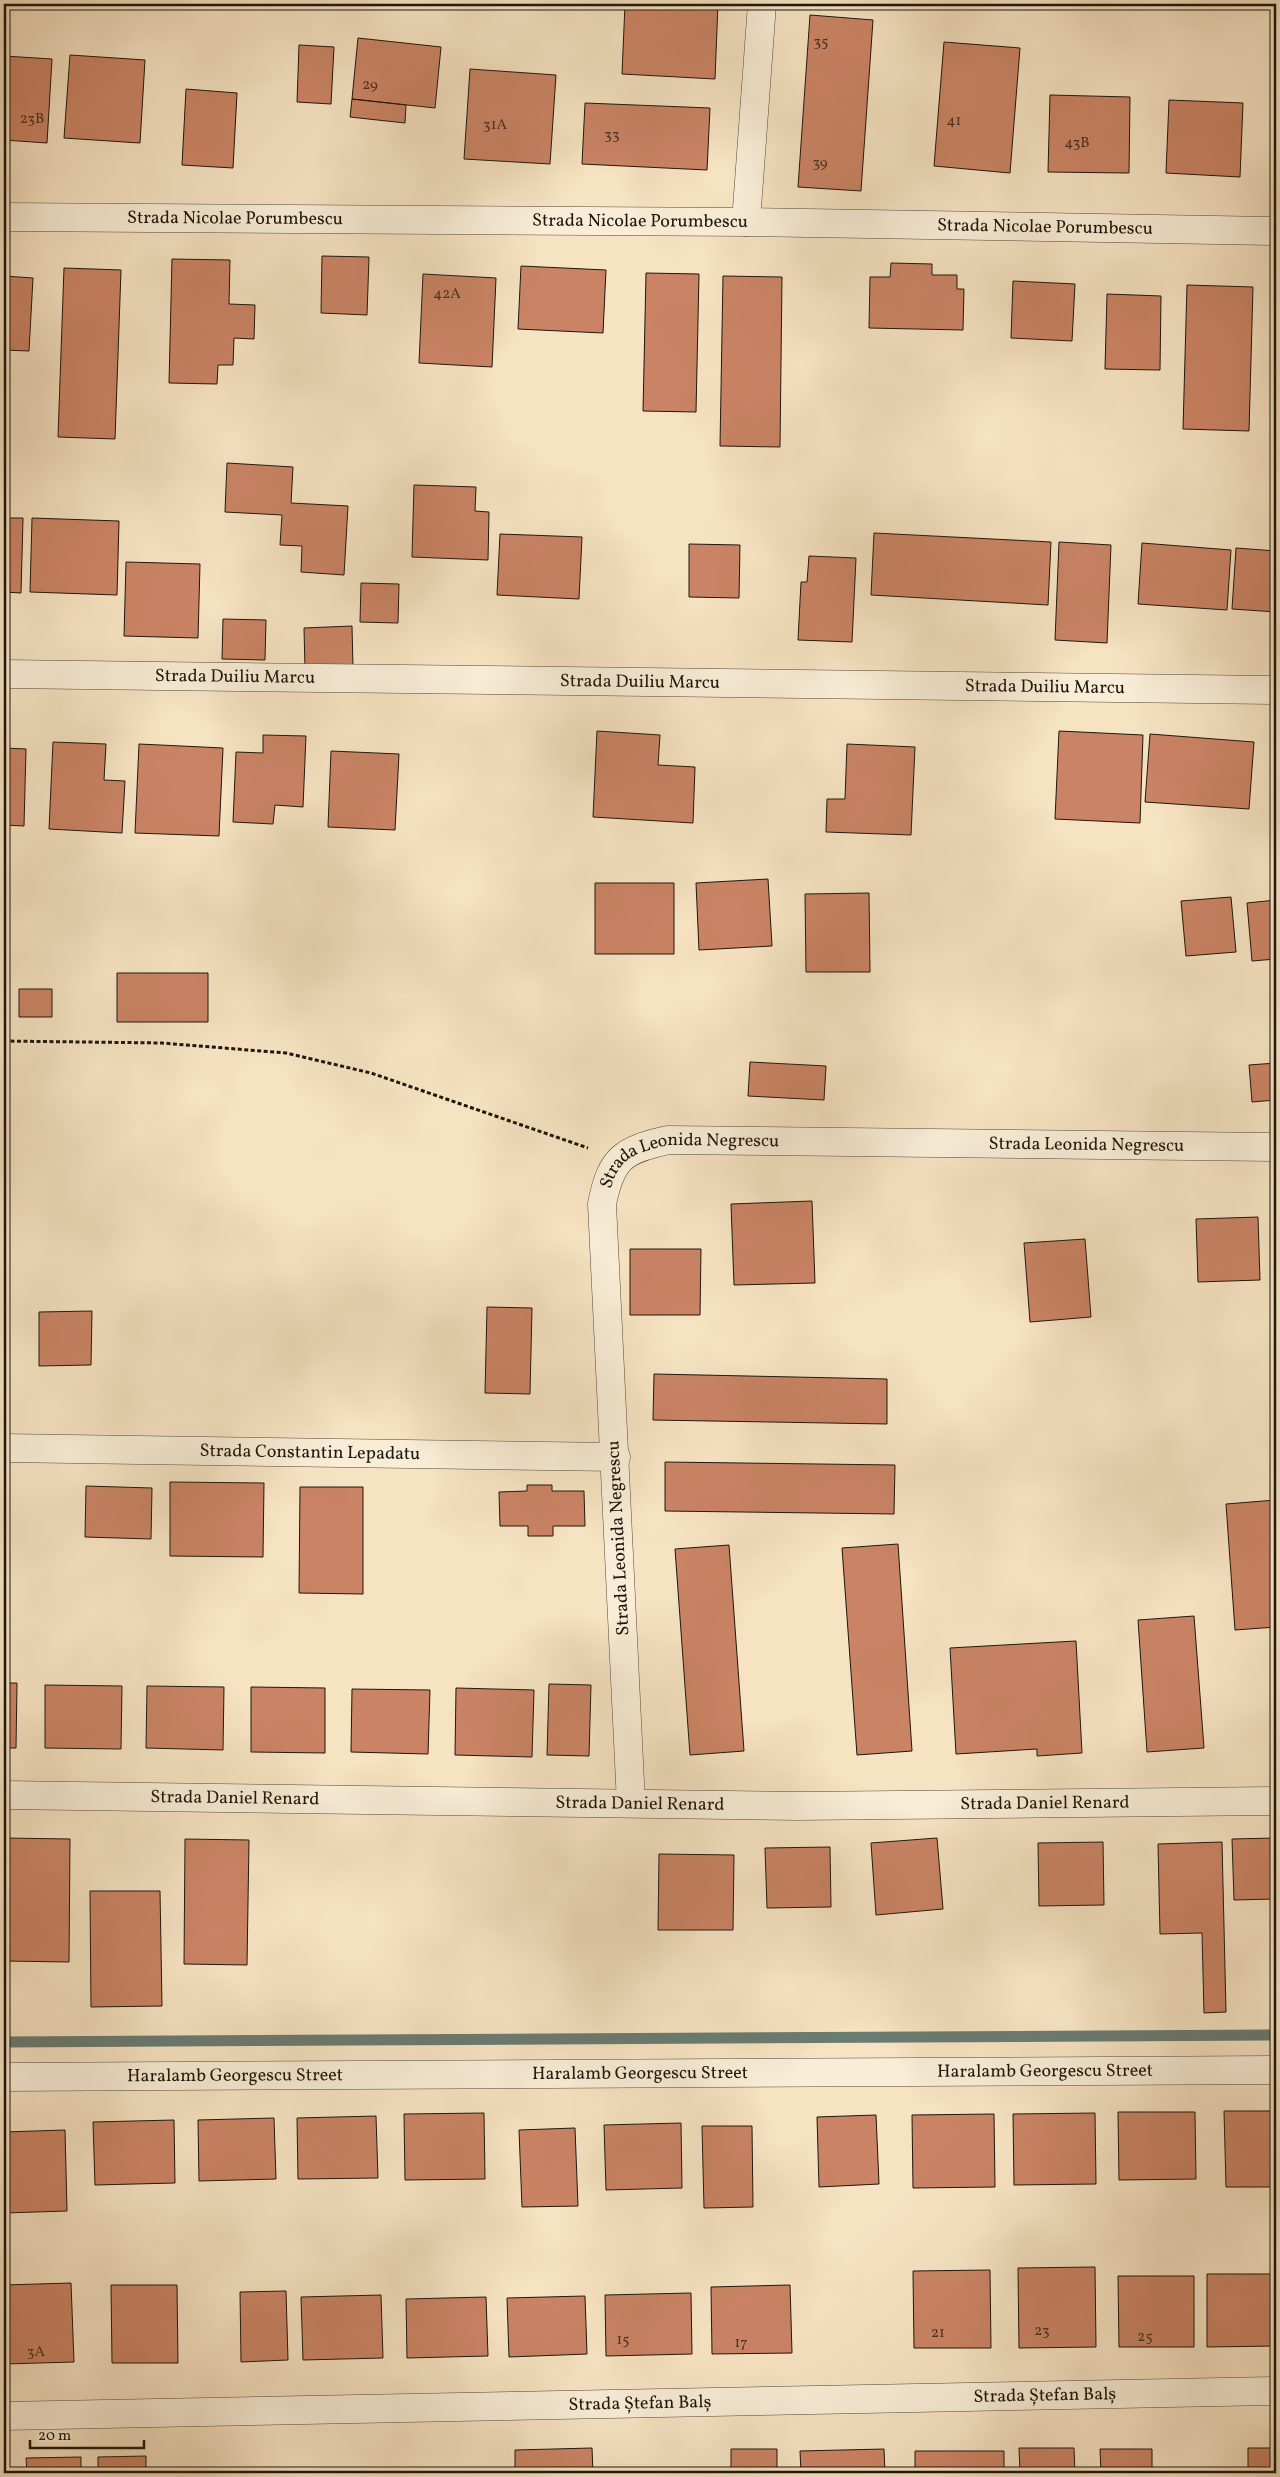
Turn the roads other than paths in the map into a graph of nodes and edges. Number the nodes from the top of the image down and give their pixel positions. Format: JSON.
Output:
{"nodes":[{"id":1,"x":762,"y":4,"type":"edge"},
{"id":2,"x":4,"y":217,"type":"edge"},
{"id":3,"x":746,"y":222,"type":"junction"},
{"id":4,"x":1276,"y":231,"type":"edge"},
{"id":5,"x":4,"y":674,"type":"edge"},
{"id":6,"x":1276,"y":690,"type":"edge"},
{"id":7,"x":1276,"y":1147,"type":"edge"},
{"id":8,"x":4,"y":1448,"type":"edge"},
{"id":9,"x":616,"y":1457,"type":"junction"},
{"id":10,"x":4,"y":1795,"type":"edge"},
{"id":11,"x":1276,"y":1801,"type":"edge"},
{"id":12,"x":631,"y":1803,"type":"junction"},
{"id":13,"x":1276,"y":2070,"type":"edge"},
{"id":14,"x":4,"y":2077,"type":"edge"},
{"id":15,"x":1276,"y":2391,"type":"edge"},
{"id":16,"x":4,"y":2416,"type":"edge"}],
"edges":[{"from":1,"to":3,"type":"street"},
{"from":2,"to":3,"type":"street","name":"Strada Nicolae Porumbescu"},
{"from":3,"to":4,"type":"street","name":"Strada Nicolae Porumbescu"},
{"from":5,"to":6,"type":"street","name":"Strada Duiliu Marcu"},
{"from":7,"to":9,"type":"street","name":"Strada Leonida Negrescu"},
{"from":8,"to":9,"type":"street","name":"Strada Constantin Lepadatu"},
{"from":9,"to":12,"type":"street","name":"Strada Leonida Negrescu"},
{"from":10,"to":12,"type":"street","name":"Strada Daniel Renard"},
{"from":11,"to":12,"type":"street","name":"Strada Daniel Renard"},
{"from":13,"to":14,"type":"street","name":"Haralamb Georgescu Street"},
{"from":15,"to":16,"type":"street","name":"Strada Ștefan Balș"}]}
